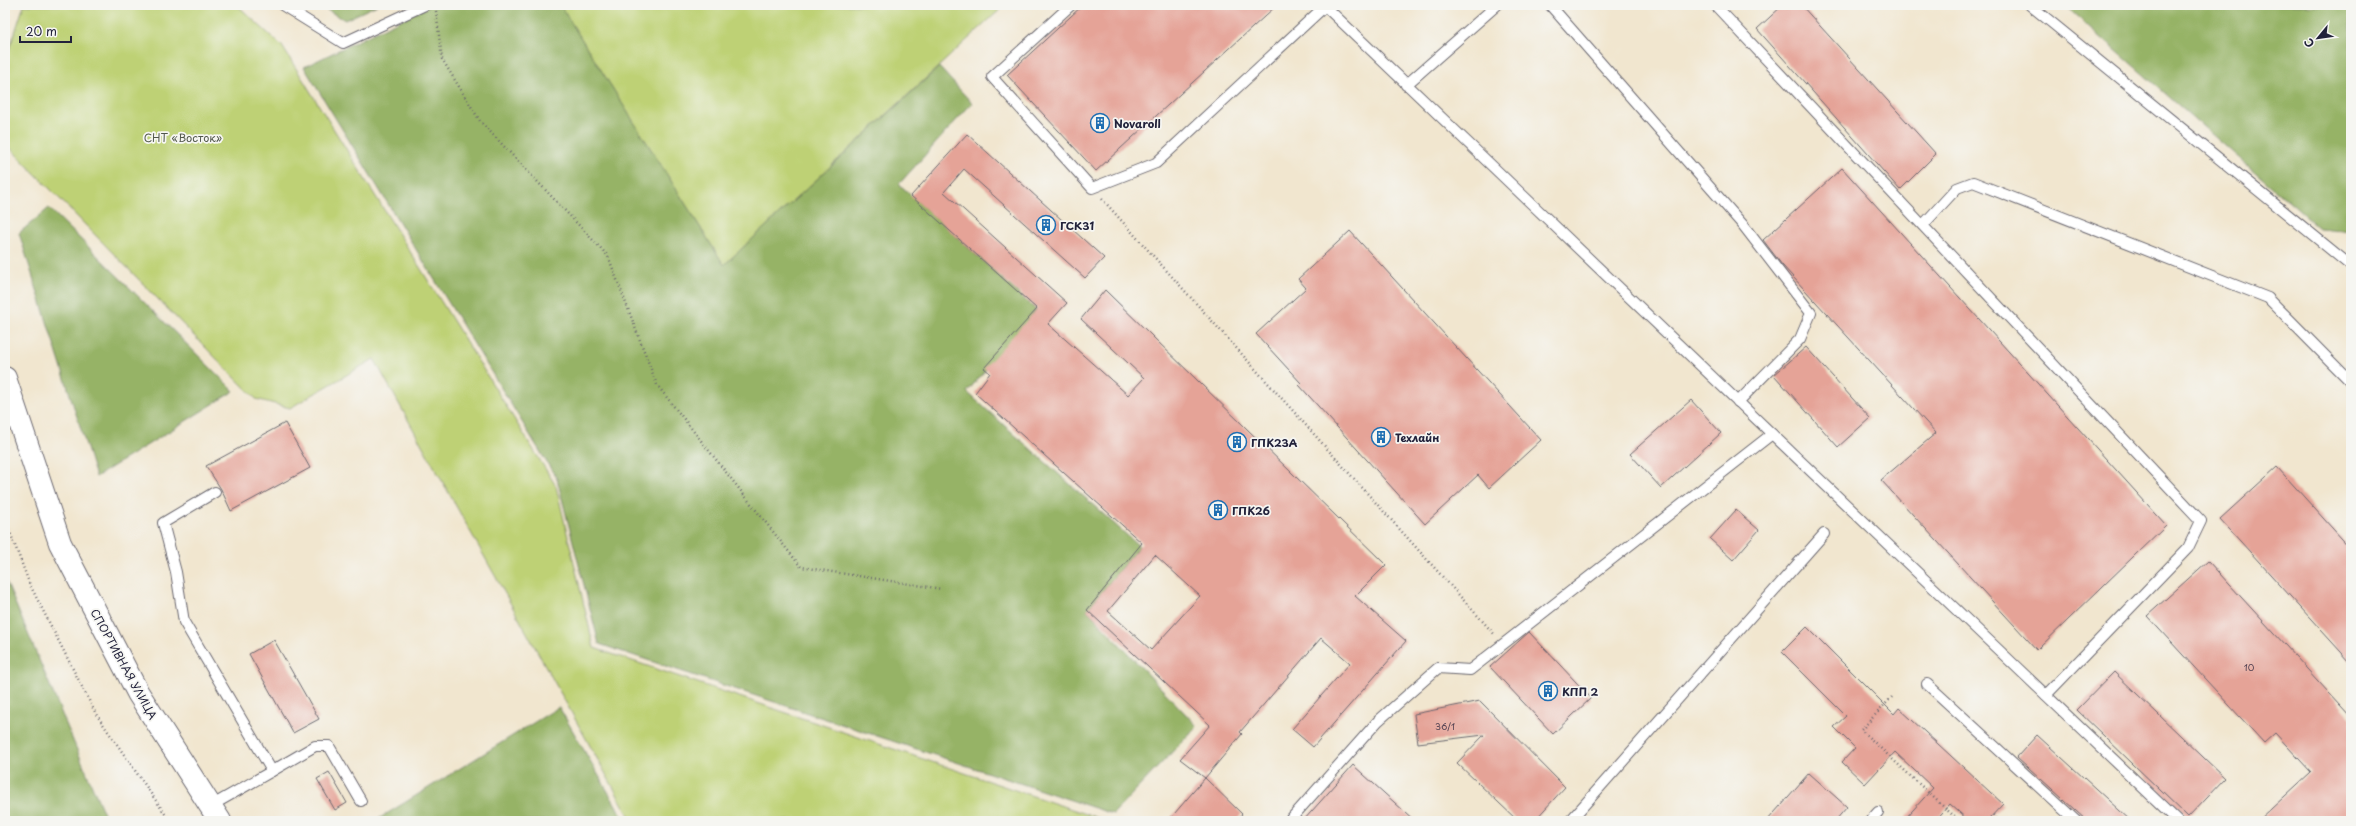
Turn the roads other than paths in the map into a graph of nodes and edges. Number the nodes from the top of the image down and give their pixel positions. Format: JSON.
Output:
{"nodes":[{"id":1,"x":282,"y":5,"type":"edge"},
{"id":2,"x":425,"y":5,"type":"edge"},
{"id":3,"x":1071,"y":5,"type":"edge"},
{"id":4,"x":1497,"y":5,"type":"edge"},
{"id":5,"x":1550,"y":5,"type":"edge"},
{"id":6,"x":1716,"y":5,"type":"edge"},
{"id":7,"x":2030,"y":5,"type":"edge"},
{"id":8,"x":1325,"y":6,"type":"edge"},
{"id":9,"x":1406,"y":85,"type":"junction"},
{"id":10,"x":1923,"y":226,"type":"junction"},
{"id":11,"x":2351,"y":266,"type":"edge"},
{"id":12,"x":5,"y":378,"type":"edge"},
{"id":13,"x":2351,"y":382,"type":"edge"},
{"id":14,"x":1738,"y":402,"type":"junction"},
{"id":15,"x":1772,"y":434,"type":"junction"},
{"id":16,"x":215,"y":492,"type":"dead end"},
{"id":17,"x":1824,"y":534,"type":"dead end"},
{"id":18,"x":1927,"y":684,"type":"dead end"},
{"id":19,"x":2046,"y":695,"type":"junction"},
{"id":20,"x":272,"y":771,"type":"junction"},
{"id":21,"x":361,"y":801,"type":"dead end"},
{"id":22,"x":1878,"y":812,"type":"dead end"},
{"id":23,"x":215,"y":814,"type":"edge"},
{"id":24,"x":1289,"y":821,"type":"edge"},
{"id":25,"x":1570,"y":821,"type":"edge"},
{"id":26,"x":1870,"y":821,"type":"edge"},
{"id":27,"x":2076,"y":821,"type":"edge"},
{"id":28,"x":2178,"y":821,"type":"edge"}],
"edges":[{"from":1,"to":2,"type":"lane"},
{"from":3,"to":8,"type":"lane"},
{"from":4,"to":9,"type":"lane"},
{"from":5,"to":14,"type":"lane"},
{"from":6,"to":10,"type":"lane"},
{"from":7,"to":11,"type":"lane"},
{"from":8,"to":9,"type":"lane"},
{"from":9,"to":14,"type":"lane"},
{"from":10,"to":13,"type":"lane"},
{"from":10,"to":19,"type":"lane"},
{"from":12,"to":23,"type":"street","name":"СПОРТИВНАЯ УЛИЦА"},
{"from":14,"to":15,"type":"lane"},
{"from":15,"to":19,"type":"lane"},
{"from":15,"to":24,"type":"lane"},
{"from":16,"to":20,"type":"lane"},
{"from":17,"to":25,"type":"lane"},
{"from":18,"to":27,"type":"lane"},
{"from":19,"to":28,"type":"lane"},
{"from":20,"to":21,"type":"lane"},
{"from":20,"to":23,"type":"lane"},
{"from":22,"to":26,"type":"lane"}]}
